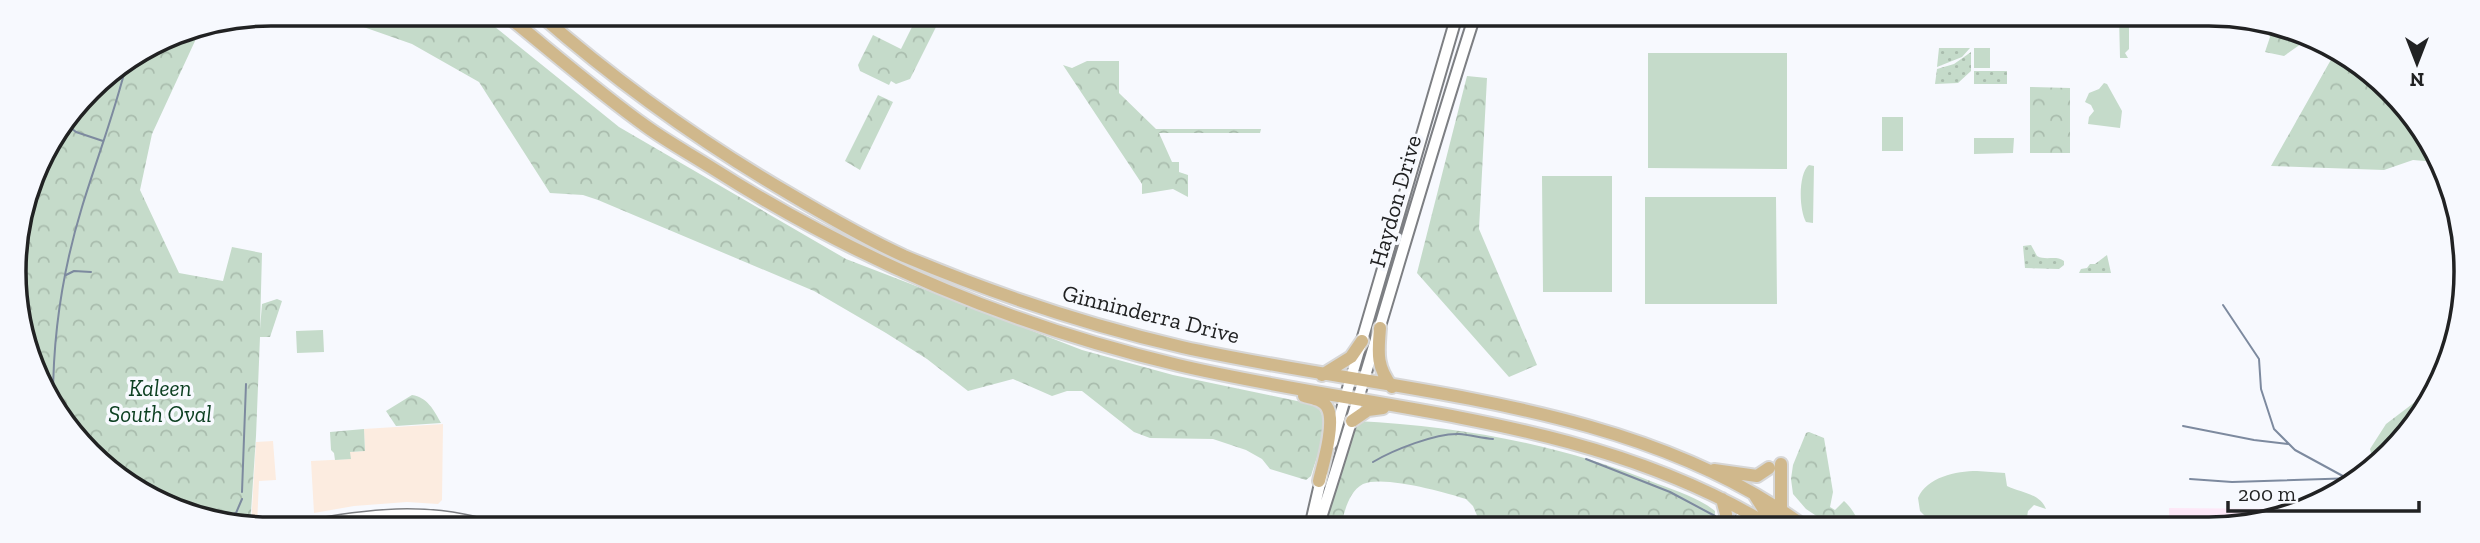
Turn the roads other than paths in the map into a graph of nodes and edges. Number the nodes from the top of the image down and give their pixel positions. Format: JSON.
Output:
{"nodes":[{"id":1,"x":1458,"y":26,"type":"edge"},
{"id":2,"x":1471,"y":26,"type":"edge"},
{"id":3,"x":521,"y":27,"type":"edge"},
{"id":4,"x":554,"y":27,"type":"edge"},
{"id":5,"x":1380,"y":328,"type":"junction"},
{"id":6,"x":1362,"y":341,"type":"junction"},
{"id":7,"x":1178,"y":365,"type":"junction"},
{"id":8,"x":1321,"y":375,"type":"junction"},
{"id":9,"x":1358,"y":381,"type":"junction"},
{"id":10,"x":1392,"y":387,"type":"junction"},
{"id":11,"x":1353,"y":398,"type":"junction"},
{"id":12,"x":1405,"y":408,"type":"junction"},
{"id":13,"x":1352,"y":421,"type":"junction"},
{"id":14,"x":1706,"y":469,"type":"junction"},
{"id":15,"x":1320,"y":481,"type":"junction"},
{"id":16,"x":1754,"y":494,"type":"junction"},
{"id":17,"x":1722,"y":499,"type":"junction"},
{"id":18,"x":1782,"y":510,"type":"junction"},
{"id":19,"x":1312,"y":516,"type":"edge"},
{"id":20,"x":1321,"y":516,"type":"edge"},
{"id":21,"x":1726,"y":516,"type":"edge"},
{"id":22,"x":1747,"y":516,"type":"edge"},
{"id":23,"x":1771,"y":516,"type":"edge"},
{"id":24,"x":1790,"y":516,"type":"edge"},
{"id":25,"x":351,"y":517,"type":"edge"},
{"id":26,"x":455,"y":517,"type":"edge"}],
"edges":[{"from":1,"to":6,"type":"main road","name":"Haydon Drive"},
{"from":2,"to":5,"type":"main road","name":"Haydon Drive"},
{"from":3,"to":7,"type":"main road","name":"Ginninderra Drive"},
{"from":4,"to":8,"type":"main road","name":"Ginninderra Drive"},
{"from":5,"to":9,"type":"main road","name":"Haydon Drive"},
{"from":5,"to":10,"type":"main road"},
{"from":6,"to":8,"type":"main road"},
{"from":6,"to":9,"type":"main road","name":"Haydon Drive"},
{"from":7,"to":11,"type":"main road","name":"Ginninderra Drive"},
{"from":7,"to":15,"type":"main road"},
{"from":8,"to":9,"type":"main road","name":"Ginninderra Drive"},
{"from":9,"to":10,"type":"main road","name":"Ginninderra Drive"},
{"from":9,"to":11,"type":"main road","name":"Haydon Drive"},
{"from":10,"to":14,"type":"main road","name":"Ginninderra Drive"},
{"from":11,"to":12,"type":"main road","name":"Ginninderra Drive"},
{"from":11,"to":13,"type":"main road"},
{"from":11,"to":15,"type":"main road"},
{"from":12,"to":13,"type":"main road"},
{"from":12,"to":17,"type":"main road","name":"Ginninderra Drive"},
{"from":13,"to":20,"type":"main road"},
{"from":14,"to":16,"type":"main road","name":"Ginninderra Drive"},
{"from":14,"to":18,"type":"main road"},
{"from":15,"to":19,"type":"main road"},
{"from":16,"to":18,"type":"main road","name":"Ginninderra Drive"},
{"from":16,"to":23,"type":"main road"},
{"from":17,"to":21,"type":"main road"},
{"from":17,"to":22,"type":"main road","name":"Ginninderra Drive"},
{"from":18,"to":24,"type":"main road","name":"Ginninderra Drive"},
{"from":25,"to":26,"type":"street"}]}
